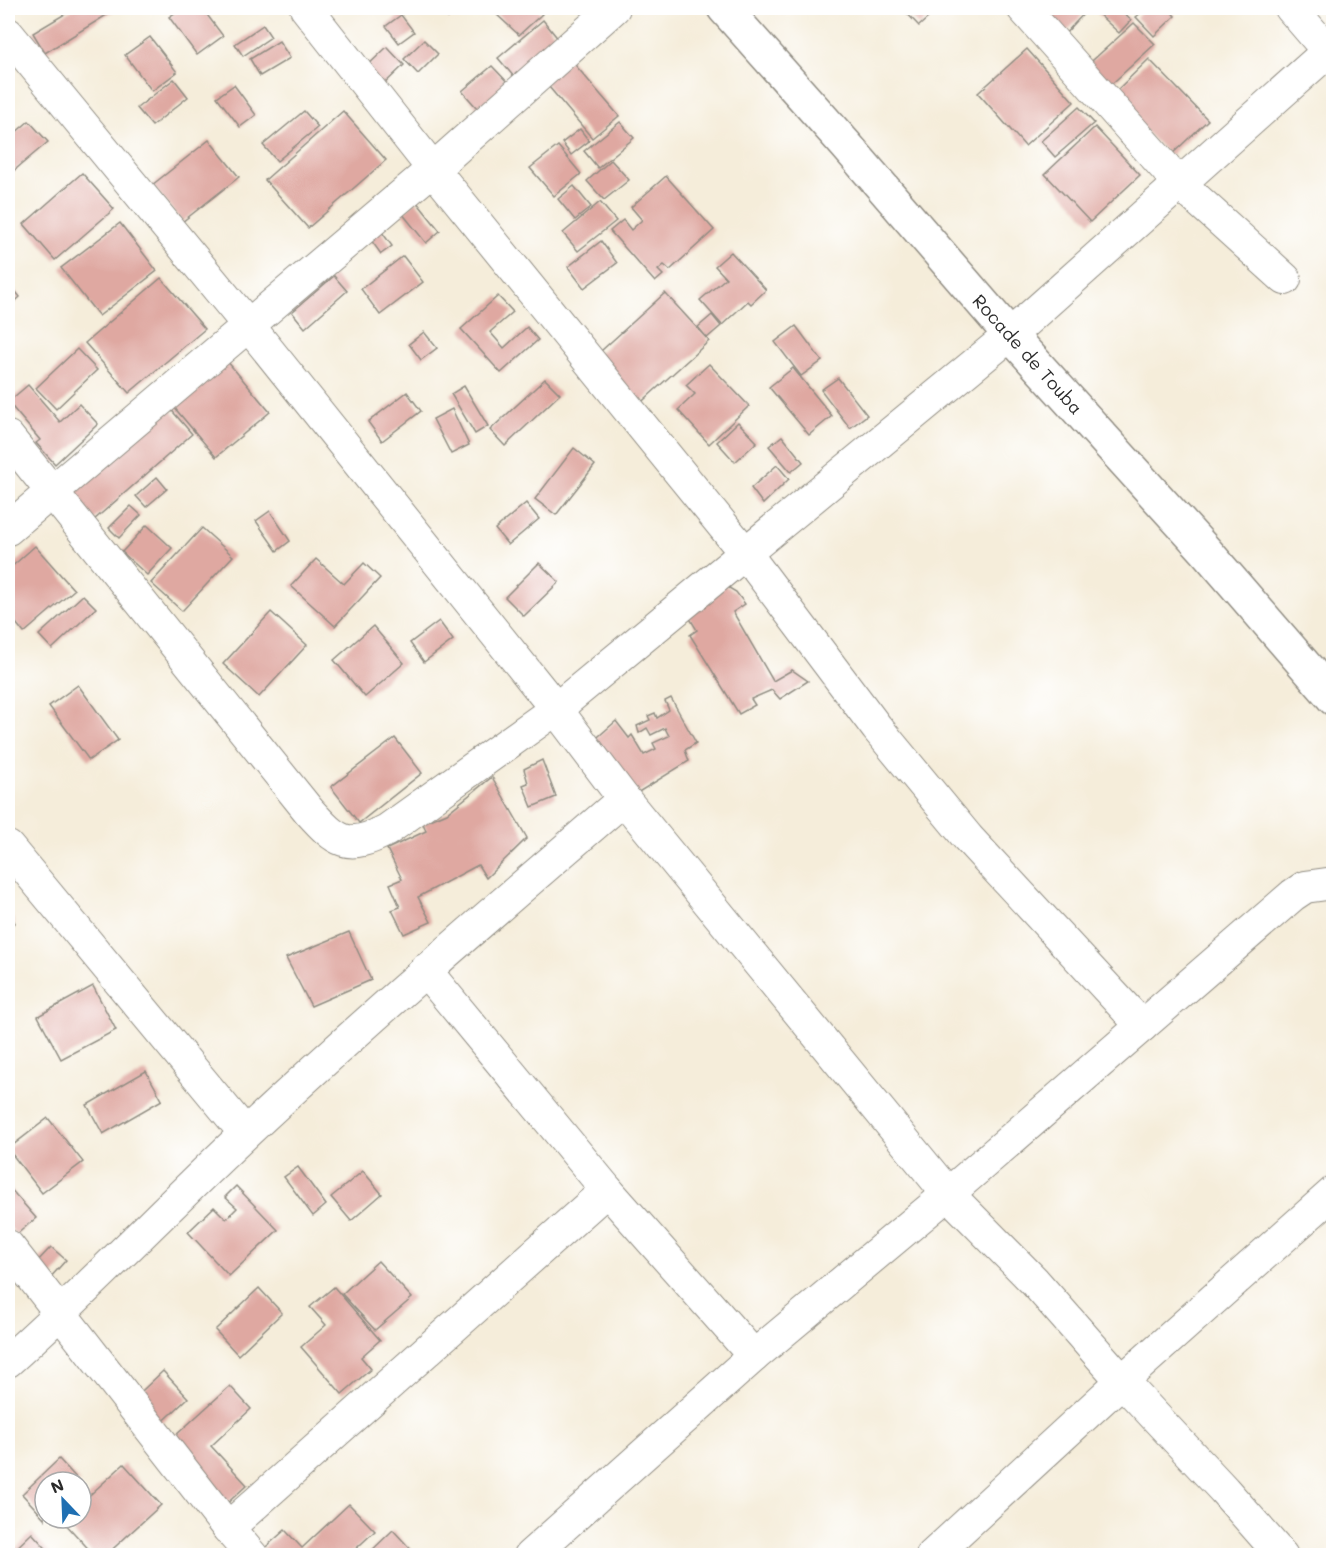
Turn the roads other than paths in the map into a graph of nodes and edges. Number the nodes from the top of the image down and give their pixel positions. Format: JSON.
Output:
{"nodes":[{"id":1,"x":306,"y":8,"type":"edge"},
{"id":2,"x":614,"y":8,"type":"edge"},
{"id":3,"x":724,"y":8,"type":"edge"},
{"id":4,"x":1023,"y":8,"type":"edge"},
{"id":5,"x":1292,"y":8,"type":"edge"},
{"id":6,"x":8,"y":34,"type":"edge"},
{"id":7,"x":1332,"y":52,"type":"edge"},
{"id":8,"x":433,"y":169,"type":"junction"},
{"id":9,"x":1179,"y":183,"type":"junction"},
{"id":10,"x":1286,"y":279,"type":"dead end"},
{"id":11,"x":248,"y":325,"type":"junction"},
{"id":12,"x":1010,"y":335,"type":"junction"},
{"id":13,"x":8,"y":436,"type":"edge"},
{"id":14,"x":51,"y":491,"type":"junction"},
{"id":15,"x":8,"y":530,"type":"edge"},
{"id":16,"x":746,"y":554,"type":"junction"},
{"id":17,"x":1334,"y":699,"type":"edge"},
{"id":18,"x":556,"y":709,"type":"junction"},
{"id":19,"x":624,"y":800,"type":"junction"},
{"id":20,"x":8,"y":847,"type":"edge"},
{"id":21,"x":1334,"y":883,"type":"edge"},
{"id":22,"x":425,"y":970,"type":"junction"},
{"id":23,"x":1142,"y":1026,"type":"junction"},
{"id":24,"x":245,"y":1134,"type":"junction"},
{"id":25,"x":607,"y":1190,"type":"junction"},
{"id":26,"x":1334,"y":1192,"type":"edge"},
{"id":27,"x":948,"y":1194,"type":"junction"},
{"id":28,"x":8,"y":1246,"type":"edge"},
{"id":29,"x":61,"y":1314,"type":"junction"},
{"id":30,"x":754,"y":1356,"type":"junction"},
{"id":31,"x":8,"y":1361,"type":"edge"},
{"id":32,"x":1122,"y":1381,"type":"junction"},
{"id":33,"x":228,"y":1528,"type":"junction"},
{"id":34,"x":548,"y":1550,"type":"edge"},
{"id":35,"x":252,"y":1556,"type":"edge"},
{"id":36,"x":932,"y":1556,"type":"edge"},
{"id":37,"x":1282,"y":1556,"type":"edge"}],
"edges":[{"from":1,"to":8,"type":"street"},
{"from":2,"to":8,"type":"street"},
{"from":3,"to":12,"type":"main road","name":"Rocade de Touba"},
{"from":4,"to":9,"type":"street"},
{"from":5,"to":7,"type":"street"},
{"from":6,"to":11,"type":"street"},
{"from":7,"to":9,"type":"street"},
{"from":8,"to":11,"type":"street"},
{"from":8,"to":16,"type":"street"},
{"from":9,"to":10,"type":"street"},
{"from":9,"to":12,"type":"street"},
{"from":11,"to":14,"type":"street"},
{"from":11,"to":18,"type":"street"},
{"from":12,"to":16,"type":"street"},
{"from":12,"to":17,"type":"main road","name":"Rocade de Touba"},
{"from":13,"to":14,"type":"street"},
{"from":14,"to":15,"type":"street"},
{"from":14,"to":18,"type":"street"},
{"from":16,"to":18,"type":"street"},
{"from":16,"to":23,"type":"street"},
{"from":18,"to":19,"type":"street"},
{"from":19,"to":22,"type":"street"},
{"from":19,"to":27,"type":"street"},
{"from":20,"to":24,"type":"street"},
{"from":21,"to":23,"type":"street"},
{"from":22,"to":24,"type":"street"},
{"from":22,"to":25,"type":"street"},
{"from":23,"to":27,"type":"street"},
{"from":24,"to":29,"type":"street"},
{"from":25,"to":30,"type":"street"},
{"from":25,"to":33,"type":"street"},
{"from":26,"to":32,"type":"street"},
{"from":27,"to":30,"type":"street"},
{"from":27,"to":32,"type":"street"},
{"from":28,"to":29,"type":"street"},
{"from":29,"to":31,"type":"street"},
{"from":29,"to":33,"type":"street"},
{"from":30,"to":34,"type":"street"},
{"from":32,"to":36,"type":"street"},
{"from":32,"to":37,"type":"street"},
{"from":33,"to":35,"type":"street"}]}
